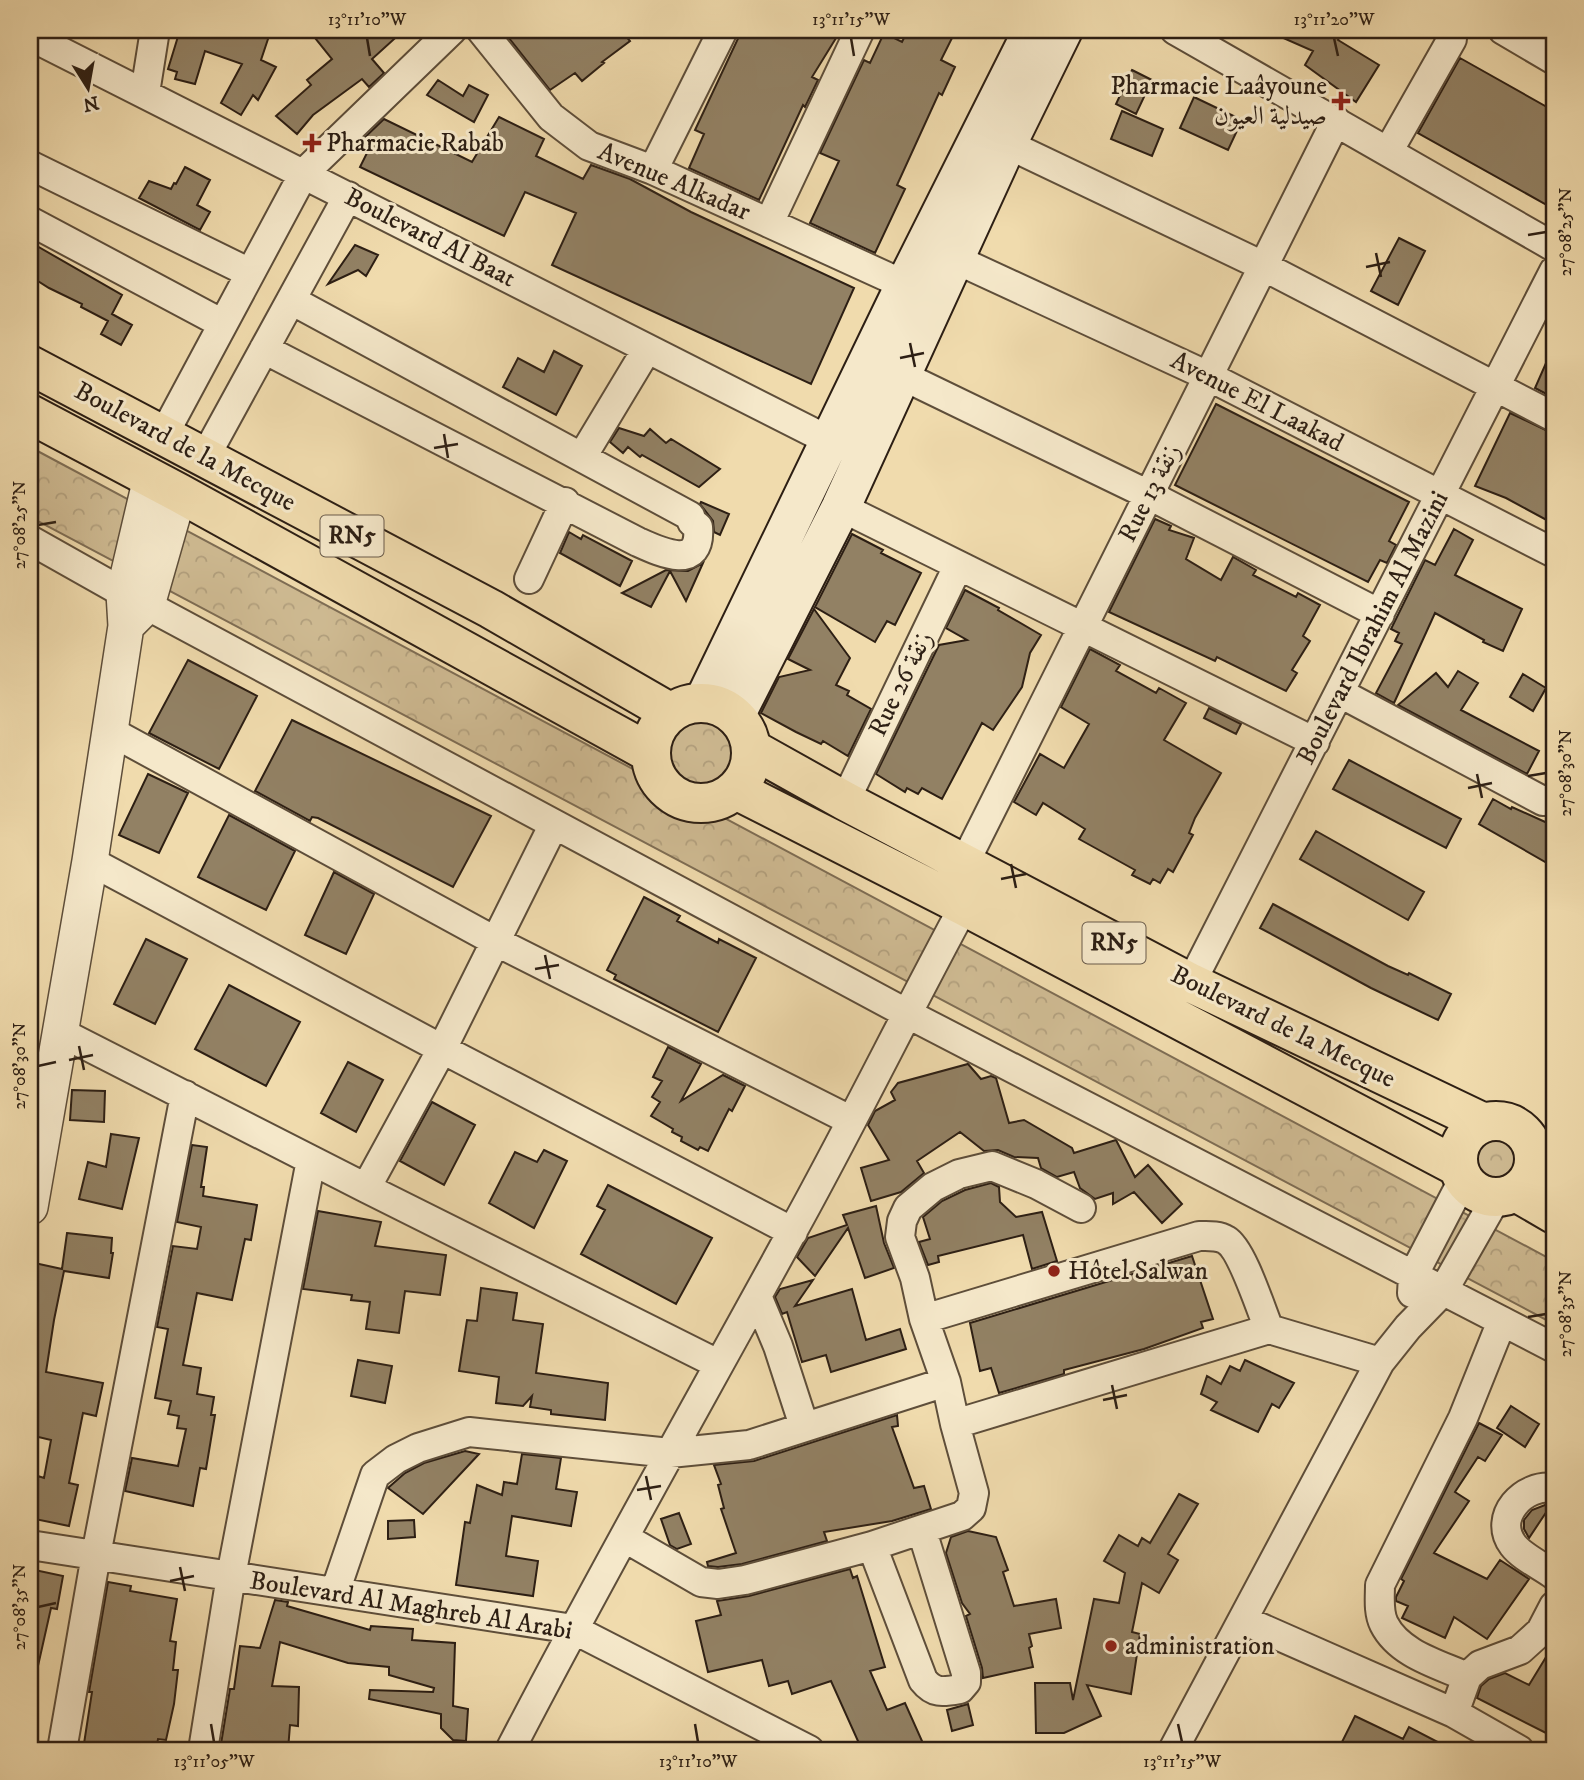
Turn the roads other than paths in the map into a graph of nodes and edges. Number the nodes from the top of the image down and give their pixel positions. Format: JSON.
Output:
{"nodes":[{"id":1,"x":155,"y":30,"type":"edge"},
{"id":2,"x":452,"y":30,"type":"edge"},
{"id":3,"x":481,"y":30,"type":"edge"},
{"id":4,"x":723,"y":30,"type":"edge"},
{"id":5,"x":860,"y":30,"type":"edge"},
{"id":6,"x":1033,"y":30,"type":"edge"},
{"id":7,"x":1063,"y":30,"type":"edge"},
{"id":8,"x":1175,"y":30,"type":"edge"},
{"id":9,"x":1503,"y":30,"type":"edge"},
{"id":10,"x":1447,"y":33,"type":"edge"},
{"id":11,"x":30,"y":36,"type":"edge"},
{"id":12,"x":1554,"y":60,"type":"edge"},
{"id":13,"x":145,"y":93,"type":"junction"},
{"id":14,"x":1336,"y":121,"type":"junction"},
{"id":15,"x":1007,"y":144,"type":"junction"},
{"id":16,"x":1388,"y":150,"type":"junction"},
{"id":17,"x":30,"y":165,"type":"edge"},
{"id":18,"x":653,"y":170,"type":"junction"},
{"id":19,"x":304,"y":173,"type":"junction"},
{"id":20,"x":348,"y":196,"type":"junction"},
{"id":21,"x":30,"y":221,"type":"edge"},
{"id":22,"x":769,"y":223,"type":"junction"},
{"id":23,"x":1554,"y":247,"type":"edge"},
{"id":24,"x":956,"y":259,"type":"junction"},
{"id":25,"x":1263,"y":267,"type":"junction"},
{"id":26,"x":1554,"y":271,"type":"edge"},
{"id":27,"x":250,"y":273,"type":"junction"},
{"id":28,"x":905,"y":285,"type":"junction"},
{"id":29,"x":290,"y":300,"type":"junction"},
{"id":30,"x":223,"y":324,"type":"junction"},
{"id":31,"x":647,"y":348,"type":"junction"},
{"id":32,"x":264,"y":349,"type":"junction"},
{"id":33,"x":30,"y":365,"type":"edge"},
{"id":34,"x":901,"y":375,"type":"junction"},
{"id":35,"x":1208,"y":376,"type":"junction"},
{"id":36,"x":1497,"y":387,"type":"junction"},
{"id":37,"x":30,"y":414,"type":"edge"},
{"id":38,"x":1554,"y":417,"type":"edge"},
{"id":39,"x":163,"y":436,"type":"junction"},
{"id":40,"x":830,"y":441,"type":"junction"},
{"id":41,"x":205,"y":457,"type":"junction"},
{"id":42,"x":582,"y":457,"type":"junction"},
{"id":43,"x":165,"y":485,"type":"junction"},
{"id":44,"x":1149,"y":495,"type":"junction"},
{"id":45,"x":1441,"y":495,"type":"junction"},
{"id":46,"x":565,"y":502,"type":"junction"},
{"id":47,"x":841,"y":507,"type":"junction"},
{"id":48,"x":30,"y":540,"type":"edge"},
{"id":49,"x":1554,"y":553,"type":"edge"},
{"id":50,"x":958,"y":566,"type":"junction"},
{"id":51,"x":529,"y":579,"type":"dead end"},
{"id":52,"x":132,"y":608,"type":"junction"},
{"id":53,"x":1380,"y":614,"type":"junction"},
{"id":54,"x":1082,"y":628,"type":"junction"},
{"id":55,"x":1340,"y":693,"type":"junction"},
{"id":56,"x":703,"y":710,"type":"junction"},
{"id":57,"x":110,"y":731,"type":"junction"},
{"id":58,"x":1315,"y":742,"type":"junction"},
{"id":59,"x":752,"y":749,"type":"junction"},
{"id":60,"x":650,"y":753,"type":"junction"},
{"id":61,"x":736,"y":790,"type":"junction"},
{"id":62,"x":1549,"y":800,"type":"edge"},
{"id":63,"x":845,"y":801,"type":"junction"},
{"id":64,"x":554,"y":824,"type":"junction"},
{"id":65,"x":90,"y":860,"type":"junction"},
{"id":66,"x":964,"y":864,"type":"junction"},
{"id":67,"x":964,"y":906,"type":"junction"},
{"id":68,"x":495,"y":940,"type":"junction"},
{"id":69,"x":1191,"y":983,"type":"junction"},
{"id":70,"x":906,"y":1013,"type":"junction"},
{"id":71,"x":60,"y":1032,"type":"junction"},
{"id":72,"x":442,"y":1049,"type":"junction"},
{"id":73,"x":40,"y":1084,"type":"edge"},
{"id":74,"x":185,"y":1095,"type":"junction"},
{"id":75,"x":850,"y":1120,"type":"junction"},
{"id":76,"x":1484,"y":1123,"type":"junction"},
{"id":77,"x":1542,"y":1149,"type":"edge"},
{"id":78,"x":311,"y":1160,"type":"junction"},
{"id":79,"x":1461,"y":1173,"type":"junction"},
{"id":80,"x":366,"y":1188,"type":"junction"},
{"id":81,"x":1506,"y":1195,"type":"junction"},
{"id":82,"x":30,"y":1207,"type":"edge"},
{"id":83,"x":1081,"y":1208,"type":"dead end"},
{"id":84,"x":1554,"y":1214,"type":"edge"},
{"id":85,"x":793,"y":1232,"type":"junction"},
{"id":86,"x":1413,"y":1276,"type":"junction"},
{"id":87,"x":1443,"y":1291,"type":"junction"},
{"id":88,"x":757,"y":1296,"type":"junction"},
{"id":89,"x":924,"y":1319,"type":"junction"},
{"id":90,"x":1502,"y":1321,"type":"junction"},
{"id":91,"x":1408,"y":1327,"type":"junction"},
{"id":92,"x":1269,"y":1329,"type":"junction"},
{"id":93,"x":1554,"y":1348,"type":"edge"},
{"id":94,"x":1380,"y":1362,"type":"junction"},
{"id":95,"x":718,"y":1364,"type":"junction"},
{"id":96,"x":946,"y":1382,"type":"junction"},
{"id":97,"x":955,"y":1424,"type":"junction"},
{"id":98,"x":804,"y":1426,"type":"junction"},
{"id":99,"x":670,"y":1453,"type":"junction"},
{"id":100,"x":1554,"y":1488,"type":"edge"},
{"id":101,"x":922,"y":1531,"type":"junction"},
{"id":102,"x":625,"y":1538,"type":"junction"},
{"id":103,"x":30,"y":1545,"type":"edge"},
{"id":104,"x":872,"y":1546,"type":"junction"},
{"id":105,"x":96,"y":1555,"type":"junction"},
{"id":106,"x":1554,"y":1575,"type":"edge"},
{"id":107,"x":231,"y":1576,"type":"junction"},
{"id":108,"x":335,"y":1592,"type":"junction"},
{"id":109,"x":1554,"y":1606,"type":"edge"},
{"id":110,"x":1243,"y":1620,"type":"junction"},
{"id":111,"x":573,"y":1629,"type":"junction"},
{"id":112,"x":1467,"y":1677,"type":"junction"},
{"id":113,"x":1454,"y":1713,"type":"junction"},
{"id":114,"x":522,"y":1746,"type":"edge"},
{"id":115,"x":62,"y":1750,"type":"edge"},
{"id":116,"x":203,"y":1750,"type":"edge"},
{"id":117,"x":808,"y":1750,"type":"edge"},
{"id":118,"x":1173,"y":1750,"type":"edge"},
{"id":119,"x":1519,"y":1750,"type":"edge"}],
"edges":[{"from":1,"to":13,"type":"street"},
{"from":2,"to":19,"type":"street"},
{"from":3,"to":18,"type":"street","name":"Avenue Alkadar"},
{"from":4,"to":18,"type":"street"},
{"from":5,"to":22,"type":"street"},
{"from":6,"to":28,"type":"main road"},
{"from":7,"to":15,"type":"main road"},
{"from":8,"to":14,"type":"street"},
{"from":9,"to":12,"type":"street"},
{"from":10,"to":16,"type":"street"},
{"from":11,"to":13,"type":"street","name":"Boulevard Al Baat"},
{"from":13,"to":19,"type":"street","name":"Boulevard Al Baat"},
{"from":14,"to":16,"type":"street"},
{"from":14,"to":25,"type":"street","name":"Rue 13 زنقة"},
{"from":15,"to":24,"type":"main road"},
{"from":15,"to":25,"type":"street"},
{"from":16,"to":23,"type":"street"},
{"from":17,"to":27,"type":"street"},
{"from":18,"to":22,"type":"street","name":"Avenue Alkadar"},
{"from":19,"to":20,"type":"street","name":"Boulevard Al Baat"},
{"from":19,"to":27,"type":"street"},
{"from":20,"to":29,"type":"street"},
{"from":20,"to":31,"type":"street","name":"Boulevard Al Baat"},
{"from":21,"to":30,"type":"street"},
{"from":22,"to":28,"type":"street","name":"Avenue Alkadar"},
{"from":24,"to":34,"type":"main road"},
{"from":24,"to":35,"type":"street","name":"Avenue El Laakad"},
{"from":25,"to":35,"type":"street","name":"Rue 13 زنقة"},
{"from":25,"to":36,"type":"street"},
{"from":26,"to":36,"type":"street","name":"Boulevard Ibrahim Al Mazini"},
{"from":27,"to":30,"type":"street"},
{"from":28,"to":40,"type":"main road"},
{"from":29,"to":32,"type":"street"},
{"from":29,"to":42,"type":"street"},
{"from":30,"to":39,"type":"street"},
{"from":31,"to":40,"type":"street","name":"Boulevard Al Baat"},
{"from":31,"to":42,"type":"street"},
{"from":32,"to":41,"type":"street"},
{"from":32,"to":46,"type":"street"},
{"from":33,"to":39,"type":"main road","name":"Boulevard de la Mecque","number":"RN5"},
{"from":34,"to":44,"type":"street"},
{"from":34,"to":47,"type":"main road"},
{"from":35,"to":44,"type":"street","name":"Rue 13 زنقة"},
{"from":35,"to":45,"type":"street","name":"Avenue El Laakad"},
{"from":36,"to":38,"type":"street"},
{"from":36,"to":45,"type":"street","name":"Boulevard Ibrahim Al Mazini"},
{"from":37,"to":43,"type":"main road","name":"Boulevard de la Mecque","number":"RN5"},
{"from":39,"to":41,"type":"main road","name":"Boulevard de la Mecque","number":"RN5"},
{"from":40,"to":56,"type":"main road"},
{"from":41,"to":56,"type":"main road","name":"Boulevard de la Mecque","number":"RN5"},
{"from":42,"to":46,"type":"street"},
{"from":43,"to":52,"type":"street"},
{"from":43,"to":60,"type":"main road","name":"Boulevard de la Mecque","number":"RN5"},
{"from":44,"to":53,"type":"street"},
{"from":44,"to":54,"type":"street","name":"Rue 13 زنقة"},
{"from":45,"to":49,"type":"street","name":"Avenue El Laakad"},
{"from":45,"to":53,"type":"street","name":"Boulevard Ibrahim Al Mazini"},
{"from":46,"to":51,"type":"street"},
{"from":47,"to":50,"type":"street"},
{"from":47,"to":56,"type":"main road"},
{"from":48,"to":52,"type":"street"},
{"from":50,"to":54,"type":"street"},
{"from":50,"to":63,"type":"street","name":"Rue 26 زنقة"},
{"from":52,"to":57,"type":"street"},
{"from":52,"to":64,"type":"street"},
{"from":53,"to":55,"type":"street","name":"Boulevard Ibrahim Al Mazini"},
{"from":54,"to":58,"type":"street"},
{"from":54,"to":66,"type":"street","name":"Rue 13 زنقة"},
{"from":55,"to":58,"type":"street","name":"Boulevard Ibrahim Al Mazini"},
{"from":55,"to":62,"type":"street"},
{"from":56,"to":59,"type":"main road"},
{"from":56,"to":60,"type":"main road"},
{"from":57,"to":65,"type":"street"},
{"from":57,"to":68,"type":"street"},
{"from":58,"to":69,"type":"street","name":"Boulevard Ibrahim Al Mazini"},
{"from":59,"to":61,"type":"main road"},
{"from":59,"to":63,"type":"main road","name":"Boulevard de la Mecque","number":"RN5"},
{"from":60,"to":61,"type":"main road"},
{"from":61,"to":67,"type":"main road","name":"Boulevard de la Mecque","number":"RN5"},
{"from":63,"to":66,"type":"main road","name":"Boulevard de la Mecque","number":"RN5"},
{"from":64,"to":68,"type":"street"},
{"from":64,"to":70,"type":"street"},
{"from":65,"to":71,"type":"street"},
{"from":65,"to":72,"type":"street"},
{"from":66,"to":69,"type":"main road","name":"Boulevard de la Mecque","number":"RN5"},
{"from":67,"to":70,"type":"street"},
{"from":67,"to":79,"type":"main road","name":"Boulevard de la Mecque","number":"RN5"},
{"from":68,"to":72,"type":"street"},
{"from":68,"to":75,"type":"street"},
{"from":69,"to":76,"type":"main road","name":"Boulevard de la Mecque","number":"RN5"},
{"from":70,"to":75,"type":"street"},
{"from":70,"to":86,"type":"street"},
{"from":71,"to":73,"type":"street"},
{"from":71,"to":74,"type":"street"},
{"from":72,"to":80,"type":"street"},
{"from":72,"to":85,"type":"street"},
{"from":73,"to":82,"type":"street"},
{"from":74,"to":78,"type":"street"},
{"from":74,"to":105,"type":"street"},
{"from":75,"to":85,"type":"street"},
{"from":76,"to":77,"type":"main road","number":"RN5"},
{"from":76,"to":79,"type":"main road"},
{"from":77,"to":81,"type":"main road","number":"RN5"},
{"from":78,"to":80,"type":"street"},
{"from":78,"to":107,"type":"street"},
{"from":79,"to":81,"type":"main road","number":"RN5"},
{"from":79,"to":86,"type":"street"},
{"from":80,"to":95,"type":"street"},
{"from":81,"to":84,"type":"main road","number":"RN5"},
{"from":81,"to":87,"type":"street"},
{"from":83,"to":89,"type":"street"},
{"from":85,"to":88,"type":"street"},
{"from":86,"to":87,"type":"street"},
{"from":86,"to":91,"type":"street"},
{"from":87,"to":90,"type":"street"},
{"from":87,"to":91,"type":"street"},
{"from":88,"to":95,"type":"street"},
{"from":88,"to":98,"type":"street"},
{"from":89,"to":92,"type":"street"},
{"from":89,"to":96,"type":"street"},
{"from":90,"to":93,"type":"street"},
{"from":90,"to":112,"type":"street"},
{"from":91,"to":94,"type":"street"},
{"from":92,"to":94,"type":"street"},
{"from":92,"to":97,"type":"street"},
{"from":94,"to":110,"type":"street"},
{"from":95,"to":99,"type":"street"},
{"from":96,"to":97,"type":"street"},
{"from":96,"to":98,"type":"street"},
{"from":97,"to":101,"type":"street"},
{"from":98,"to":99,"type":"street"},
{"from":99,"to":102,"type":"street"},
{"from":99,"to":108,"type":"street"},
{"from":100,"to":106,"type":"street"},
{"from":101,"to":104,"type":"street"},
{"from":101,"to":104,"type":"street"},
{"from":102,"to":104,"type":"street"},
{"from":102,"to":111,"type":"street"},
{"from":103,"to":105,"type":"street","name":"Boulevard Al Maghreb Al Arabi"},
{"from":105,"to":107,"type":"street","name":"Boulevard Al Maghreb Al Arabi"},
{"from":105,"to":115,"type":"street"},
{"from":107,"to":108,"type":"street","name":"Boulevard Al Maghreb Al Arabi"},
{"from":107,"to":116,"type":"street"},
{"from":108,"to":111,"type":"street","name":"Boulevard Al Maghreb Al Arabi"},
{"from":109,"to":112,"type":"street"},
{"from":110,"to":113,"type":"street"},
{"from":110,"to":118,"type":"street"},
{"from":111,"to":114,"type":"street"},
{"from":111,"to":117,"type":"street","name":"Boulevard Al Maghreb Al Arabi"},
{"from":112,"to":113,"type":"street"},
{"from":113,"to":119,"type":"street"}]}
